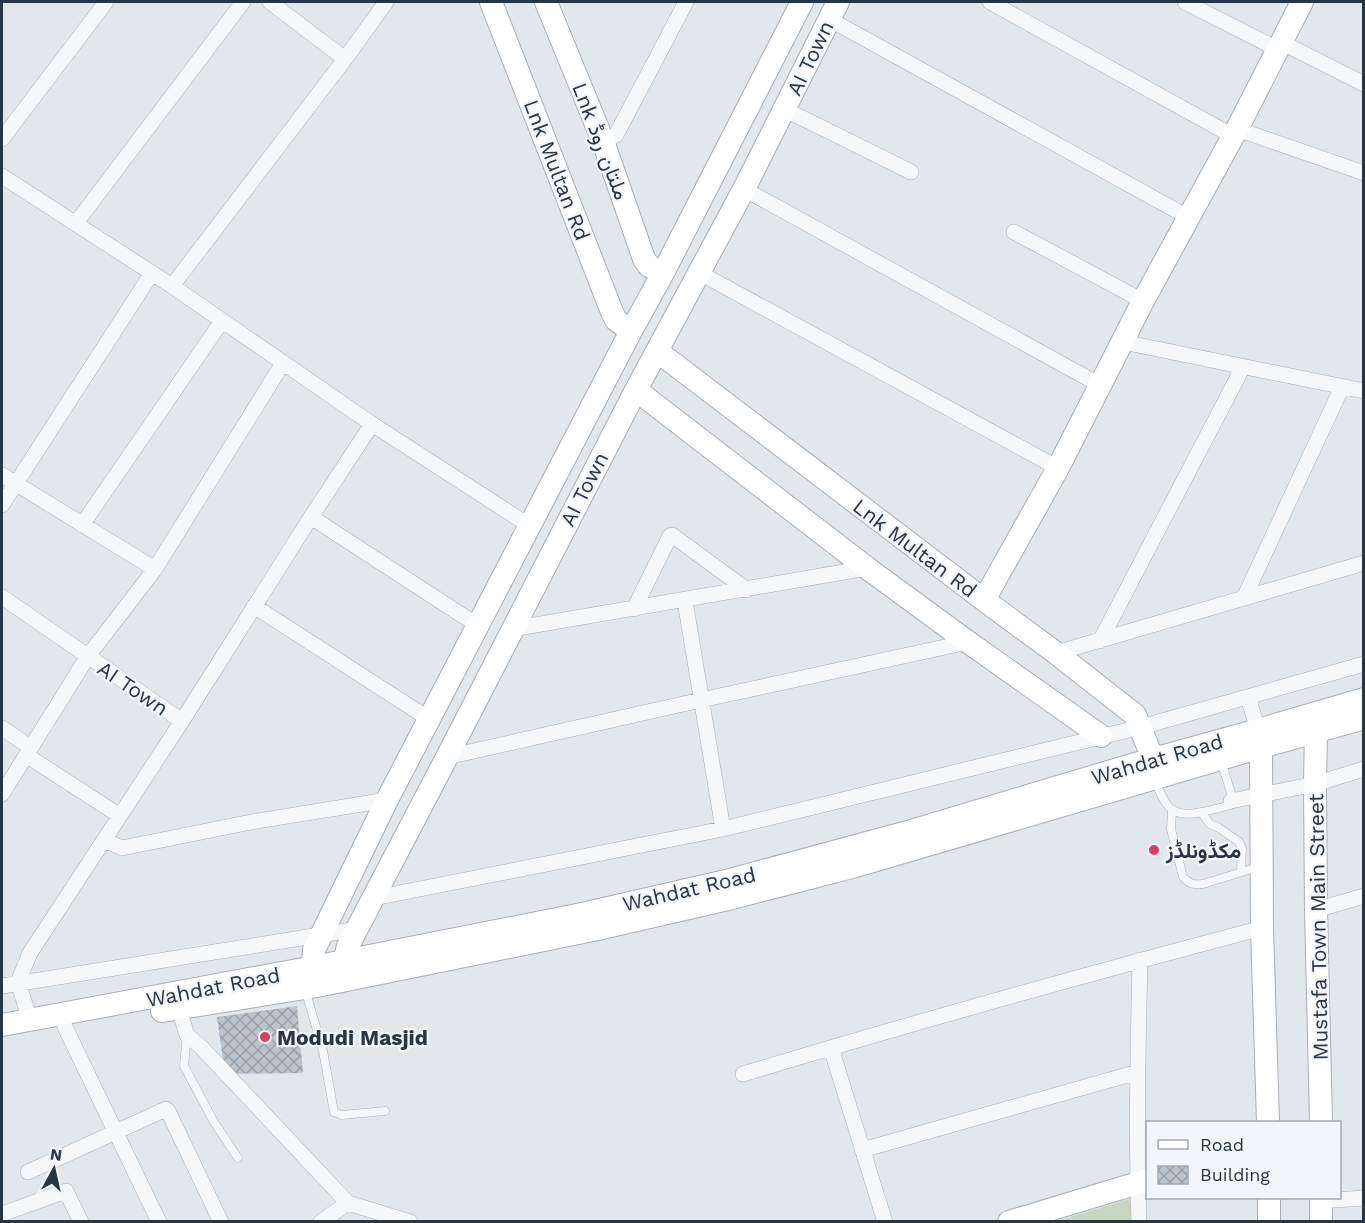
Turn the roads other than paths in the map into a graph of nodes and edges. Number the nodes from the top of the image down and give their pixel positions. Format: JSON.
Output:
{"nodes":[{"id":1,"x":106,"y":2,"type":"edge"},
{"id":2,"x":243,"y":2,"type":"edge"},
{"id":3,"x":270,"y":2,"type":"edge"},
{"id":4,"x":386,"y":2,"type":"edge"},
{"id":5,"x":491,"y":2,"type":"edge"},
{"id":6,"x":546,"y":2,"type":"edge"},
{"id":7,"x":686,"y":2,"type":"edge"},
{"id":8,"x":802,"y":2,"type":"edge"},
{"id":9,"x":990,"y":2,"type":"edge"},
{"id":10,"x":1185,"y":2,"type":"edge"},
{"id":11,"x":1302,"y":2,"type":"edge"},
{"id":12,"x":833,"y":10,"type":"edge"},
{"id":13,"x":1279,"y":46,"type":"junction"},
{"id":14,"x":345,"y":59,"type":"junction"},
{"id":15,"x":1364,"y":84,"type":"edge"},
{"id":16,"x":784,"y":109,"type":"junction"},
{"id":17,"x":1235,"y":132,"type":"junction"},
{"id":18,"x":2,"y":139,"type":"edge"},
{"id":19,"x":603,"y":141,"type":"junction"},
{"id":20,"x":911,"y":172,"type":"dead end"},
{"id":21,"x":1364,"y":172,"type":"edge"},
{"id":22,"x":2,"y":176,"type":"edge"},
{"id":23,"x":744,"y":189,"type":"junction"},
{"id":24,"x":1188,"y":217,"type":"junction"},
{"id":25,"x":76,"y":223,"type":"junction"},
{"id":26,"x":1014,"y":232,"type":"dead end"},
{"id":27,"x":698,"y":272,"type":"junction"},
{"id":28,"x":152,"y":273,"type":"junction"},
{"id":29,"x":663,"y":273,"type":"junction"},
{"id":30,"x":172,"y":286,"type":"junction"},
{"id":31,"x":1143,"y":301,"type":"junction"},
{"id":32,"x":222,"y":321,"type":"junction"},
{"id":33,"x":632,"y":331,"type":"junction"},
{"id":34,"x":1123,"y":342,"type":"junction"},
{"id":35,"x":619,"y":355,"type":"junction"},
{"id":36,"x":283,"y":363,"type":"junction"},
{"id":37,"x":1243,"y":366,"type":"junction"},
{"id":38,"x":646,"y":371,"type":"junction"},
{"id":39,"x":1100,"y":385,"type":"junction"},
{"id":40,"x":1342,"y":387,"type":"junction"},
{"id":41,"x":1364,"y":391,"type":"edge"},
{"id":42,"x":372,"y":424,"type":"junction"},
{"id":43,"x":1058,"y":468,"type":"junction"},
{"id":44,"x":8,"y":480,"type":"edge"},
{"id":45,"x":2,"y":505,"type":"edge"},
{"id":46,"x":310,"y":517,"type":"junction"},
{"id":47,"x":82,"y":525,"type":"junction"},
{"id":48,"x":530,"y":526,"type":"junction"},
{"id":49,"x":1364,"y":562,"type":"edge"},
{"id":50,"x":508,"y":567,"type":"junction"},
{"id":51,"x":867,"y":568,"type":"junction"},
{"id":52,"x":155,"y":569,"type":"junction"},
{"id":53,"x":537,"y":581,"type":"junction"},
{"id":54,"x":747,"y":590,"type":"junction"},
{"id":55,"x":2,"y":597,"type":"edge"},
{"id":56,"x":1244,"y":598,"type":"junction"},
{"id":57,"x":685,"y":600,"type":"junction"},
{"id":58,"x":984,"y":600,"type":"junction"},
{"id":59,"x":254,"y":606,"type":"junction"},
{"id":60,"x":634,"y":609,"type":"junction"},
{"id":61,"x":477,"y":625,"type":"junction"},
{"id":62,"x":512,"y":629,"type":"junction"},
{"id":63,"x":1100,"y":641,"type":"junction"},
{"id":64,"x":968,"y":642,"type":"junction"},
{"id":65,"x":1056,"y":653,"type":"junction"},
{"id":66,"x":88,"y":656,"type":"junction"},
{"id":67,"x":1364,"y":664,"type":"edge"},
{"id":68,"x":1248,"y":697,"type":"junction"},
{"id":69,"x":1364,"y":699,"type":"edge"},
{"id":70,"x":701,"y":700,"type":"junction"},
{"id":71,"x":1364,"y":718,"type":"edge"},
{"id":72,"x":429,"y":719,"type":"junction"},
{"id":73,"x":182,"y":721,"type":"junction"},
{"id":74,"x":1314,"y":723,"type":"junction"},
{"id":75,"x":2,"y":728,"type":"edge"},
{"id":76,"x":1141,"y":728,"type":"junction"},
{"id":77,"x":1101,"y":736,"type":"junction"},
{"id":78,"x":1260,"y":739,"type":"junction"},
{"id":79,"x":28,"y":751,"type":"junction"},
{"id":80,"x":447,"y":757,"type":"junction"},
{"id":81,"x":1220,"y":759,"type":"junction"},
{"id":82,"x":1154,"y":769,"type":"junction"},
{"id":83,"x":1364,"y":769,"type":"edge"},
{"id":84,"x":1315,"y":783,"type":"junction"},
{"id":85,"x":2,"y":794,"type":"edge"},
{"id":86,"x":1261,"y":796,"type":"junction"},
{"id":87,"x":387,"y":800,"type":"junction"},
{"id":88,"x":1231,"y":801,"type":"junction"},
{"id":89,"x":1172,"y":811,"type":"junction"},
{"id":90,"x":1201,"y":812,"type":"junction"},
{"id":91,"x":120,"y":816,"type":"junction"},
{"id":92,"x":723,"y":829,"type":"junction"},
{"id":93,"x":104,"y":840,"type":"junction"},
{"id":94,"x":1252,"y":869,"type":"junction"},
{"id":95,"x":1364,"y":896,"type":"edge"},
{"id":96,"x":374,"y":898,"type":"junction"},
{"id":97,"x":1316,"y":910,"type":"junction"},
{"id":98,"x":358,"y":928,"type":"junction"},
{"id":99,"x":1262,"y":928,"type":"junction"},
{"id":100,"x":323,"y":934,"type":"junction"},
{"id":101,"x":1140,"y":960,"type":"junction"},
{"id":102,"x":347,"y":970,"type":"junction"},
{"id":103,"x":312,"y":980,"type":"junction"},
{"id":104,"x":18,"y":982,"type":"junction"},
{"id":105,"x":2,"y":986,"type":"edge"},
{"id":106,"x":179,"y":1009,"type":"junction"},
{"id":107,"x":30,"y":1020,"type":"junction"},
{"id":108,"x":64,"y":1021,"type":"junction"},
{"id":109,"x":2,"y":1025,"type":"edge"},
{"id":110,"x":187,"y":1035,"type":"junction"},
{"id":111,"x":2,"y":1038,"type":"edge"},
{"id":112,"x":831,"y":1048,"type":"junction"},
{"id":113,"x":1138,"y":1072,"type":"junction"},
{"id":114,"x":743,"y":1074,"type":"dead end"},
{"id":115,"x":385,"y":1111,"type":"dead end"},
{"id":116,"x":1268,"y":1121,"type":"edge"},
{"id":117,"x":1321,"y":1121,"type":"edge"},
{"id":118,"x":116,"y":1131,"type":"junction"},
{"id":119,"x":862,"y":1150,"type":"junction"},
{"id":120,"x":238,"y":1158,"type":"dead end"},
{"id":121,"x":28,"y":1172,"type":"dead end"},
{"id":122,"x":1143,"y":1182,"type":"edge"},
{"id":123,"x":1364,"y":1198,"type":"edge"},
{"id":124,"x":1269,"y":1199,"type":"edge"},
{"id":125,"x":348,"y":1203,"type":"junction"},
{"id":126,"x":1321,"y":1207,"type":"edge"},
{"id":127,"x":2,"y":1214,"type":"edge"},
{"id":128,"x":81,"y":1221,"type":"edge"},
{"id":129,"x":159,"y":1221,"type":"edge"},
{"id":130,"x":221,"y":1221,"type":"edge"},
{"id":131,"x":321,"y":1221,"type":"edge"},
{"id":132,"x":410,"y":1221,"type":"edge"},
{"id":133,"x":885,"y":1221,"type":"edge"},
{"id":134,"x":1009,"y":1221,"type":"edge"},
{"id":135,"x":1139,"y":1221,"type":"edge"},
{"id":136,"x":1269,"y":1221,"type":"edge"}],
"edges":[{"from":1,"to":18,"type":"street"},
{"from":2,"to":25,"type":"street"},
{"from":3,"to":14,"type":"street"},
{"from":4,"to":14,"type":"street"},
{"from":5,"to":33,"type":"street","name":"Lnk Multan Rd"},
{"from":6,"to":19,"type":"street","name":"Lnk ملتان روڈ"},
{"from":7,"to":19,"type":"street"},
{"from":8,"to":29,"type":"street"},
{"from":9,"to":17,"type":"street"},
{"from":10,"to":13,"type":"street"},
{"from":11,"to":13,"type":"street"},
{"from":12,"to":16,"type":"street","name":"AI Town"},
{"from":12,"to":24,"type":"street"},
{"from":13,"to":15,"type":"street"},
{"from":13,"to":17,"type":"street"},
{"from":14,"to":30,"type":"street"},
{"from":16,"to":20,"type":"street"},
{"from":16,"to":23,"type":"street","name":"AI Town"},
{"from":17,"to":21,"type":"street"},
{"from":17,"to":24,"type":"street"},
{"from":19,"to":29,"type":"street","name":"Lnk ملتان روڈ"},
{"from":22,"to":25,"type":"street"},
{"from":23,"to":27,"type":"street","name":"AI Town"},
{"from":23,"to":39,"type":"street"},
{"from":24,"to":31,"type":"street"},
{"from":25,"to":28,"type":"street"},
{"from":26,"to":31,"type":"street"},
{"from":27,"to":38,"type":"street","name":"AI Town"},
{"from":27,"to":43,"type":"street"},
{"from":28,"to":30,"type":"street"},
{"from":28,"to":44,"type":"street"},
{"from":29,"to":33,"type":"street"},
{"from":30,"to":32,"type":"street"},
{"from":31,"to":34,"type":"street"},
{"from":32,"to":36,"type":"street"},
{"from":32,"to":47,"type":"street"},
{"from":33,"to":35,"type":"street"},
{"from":34,"to":37,"type":"street"},
{"from":34,"to":39,"type":"street"},
{"from":35,"to":38,"type":"street"},
{"from":35,"to":48,"type":"street"},
{"from":36,"to":42,"type":"street"},
{"from":36,"to":52,"type":"street"},
{"from":37,"to":40,"type":"street"},
{"from":37,"to":63,"type":"street"},
{"from":38,"to":51,"type":"street","name":"Lnk Multan Rd"},
{"from":38,"to":53,"type":"street","name":"AI Town"},
{"from":38,"to":58,"type":"street","name":"Lnk Multan Rd"},
{"from":39,"to":43,"type":"street"},
{"from":40,"to":41,"type":"street"},
{"from":40,"to":56,"type":"street"},
{"from":42,"to":46,"type":"street","name":"AI Town"},
{"from":42,"to":48,"type":"street"},
{"from":43,"to":58,"type":"street"},
{"from":44,"to":45,"type":"street"},
{"from":44,"to":47,"type":"street"},
{"from":46,"to":59,"type":"street","name":"AI Town"},
{"from":46,"to":61,"type":"street"},
{"from":47,"to":52,"type":"street"},
{"from":48,"to":50,"type":"street"},
{"from":49,"to":56,"type":"street"},
{"from":50,"to":53,"type":"street"},
{"from":50,"to":61,"type":"street"},
{"from":51,"to":54,"type":"street"},
{"from":51,"to":64,"type":"street","name":"Lnk Multan Rd"},
{"from":52,"to":66,"type":"street"},
{"from":53,"to":62,"type":"street","name":"AI Town"},
{"from":54,"to":57,"type":"street"},
{"from":54,"to":60,"type":"street"},
{"from":55,"to":66,"type":"street","name":"AI Town"},
{"from":56,"to":63,"type":"street"},
{"from":57,"to":60,"type":"street"},
{"from":57,"to":70,"type":"street"},
{"from":58,"to":65,"type":"street","name":"Lnk Multan Rd"},
{"from":59,"to":72,"type":"street"},
{"from":59,"to":73,"type":"street","name":"AI Town"},
{"from":60,"to":62,"type":"street"},
{"from":61,"to":72,"type":"street"},
{"from":62,"to":80,"type":"street","name":"AI Town"},
{"from":63,"to":65,"type":"street"},
{"from":64,"to":70,"type":"street"},
{"from":64,"to":77,"type":"street","name":"Lnk Multan Rd"},
{"from":65,"to":76,"type":"street","name":"Lnk Multan Rd"},
{"from":66,"to":73,"type":"street","name":"AI Town"},
{"from":66,"to":79,"type":"street"},
{"from":67,"to":68,"type":"street"},
{"from":68,"to":76,"type":"street"},
{"from":68,"to":78,"type":"street"},
{"from":69,"to":74,"type":"street","name":"Wahdat Road"},
{"from":70,"to":80,"type":"street"},
{"from":70,"to":92,"type":"street"},
{"from":71,"to":74,"type":"street","name":"Wahdat Road"},
{"from":72,"to":87,"type":"street"},
{"from":73,"to":91,"type":"street"},
{"from":74,"to":78,"type":"street","name":"Wahdat Road"},
{"from":74,"to":84,"type":"street","name":"Mustafa Town Main Street"},
{"from":75,"to":79,"type":"street"},
{"from":76,"to":77,"type":"street"},
{"from":76,"to":82,"type":"street","name":"Lnk Multan Rd"},
{"from":77,"to":92,"type":"street"},
{"from":78,"to":81,"type":"street","name":"Wahdat Road"},
{"from":78,"to":82,"type":"street","name":"Wahdat Road"},
{"from":78,"to":86,"type":"street"},
{"from":79,"to":85,"type":"street"},
{"from":79,"to":91,"type":"street"},
{"from":80,"to":96,"type":"street","name":"AI Town"},
{"from":81,"to":82,"type":"street","name":"Wahdat Road"},
{"from":81,"to":88,"type":"lane"},
{"from":82,"to":89,"type":"lane"},
{"from":82,"to":102,"type":"street","name":"Wahdat Road"},
{"from":83,"to":84,"type":"street"},
{"from":84,"to":86,"type":"street"},
{"from":84,"to":97,"type":"street","name":"Mustafa Town Main Street"},
{"from":86,"to":88,"type":"street"},
{"from":86,"to":94,"type":"street"},
{"from":87,"to":93,"type":"street"},
{"from":87,"to":100,"type":"street"},
{"from":88,"to":90,"type":"lane"},
{"from":89,"to":90,"type":"lane"},
{"from":89,"to":94,"type":"lane"},
{"from":90,"to":94,"type":"lane"},
{"from":91,"to":93,"type":"street"},
{"from":92,"to":96,"type":"street"},
{"from":93,"to":104,"type":"street"},
{"from":94,"to":99,"type":"street"},
{"from":95,"to":97,"type":"street"},
{"from":96,"to":98,"type":"street","name":"AI Town"},
{"from":97,"to":117,"type":"street","name":"Mustafa Town Main Street"},
{"from":98,"to":100,"type":"street"},
{"from":98,"to":102,"type":"street","name":"AI Town"},
{"from":99,"to":101,"type":"street"},
{"from":99,"to":116,"type":"street"},
{"from":100,"to":103,"type":"street"},
{"from":100,"to":104,"type":"street"},
{"from":101,"to":112,"type":"street"},
{"from":101,"to":113,"type":"street"},
{"from":102,"to":103,"type":"street","name":"Wahdat Road"},
{"from":103,"to":106,"type":"street","name":"Wahdat Road"},
{"from":103,"to":108,"type":"street","name":"Wahdat Road"},
{"from":103,"to":115,"type":"lane"},
{"from":104,"to":105,"type":"street"},
{"from":104,"to":107,"type":"street"},
{"from":106,"to":108,"type":"street","name":"Wahdat Road"},
{"from":106,"to":110,"type":"street"},
{"from":107,"to":108,"type":"street","name":"Wahdat Road"},
{"from":107,"to":109,"type":"street","name":"Wahdat Road"},
{"from":108,"to":111,"type":"street","name":"Wahdat Road"},
{"from":108,"to":118,"type":"street"},
{"from":110,"to":120,"type":"lane"},
{"from":110,"to":125,"type":"street"},
{"from":112,"to":114,"type":"street"},
{"from":112,"to":119,"type":"street"},
{"from":113,"to":119,"type":"street"},
{"from":113,"to":122,"type":"street"},
{"from":118,"to":121,"type":"street"},
{"from":118,"to":129,"type":"street"},
{"from":118,"to":130,"type":"street"},
{"from":119,"to":133,"type":"street"},
{"from":122,"to":134,"type":"street"},
{"from":122,"to":135,"type":"street"},
{"from":123,"to":126,"type":"street"},
{"from":124,"to":136,"type":"street"},
{"from":125,"to":131,"type":"street"},
{"from":125,"to":132,"type":"street"},
{"from":127,"to":128,"type":"street"}]}
